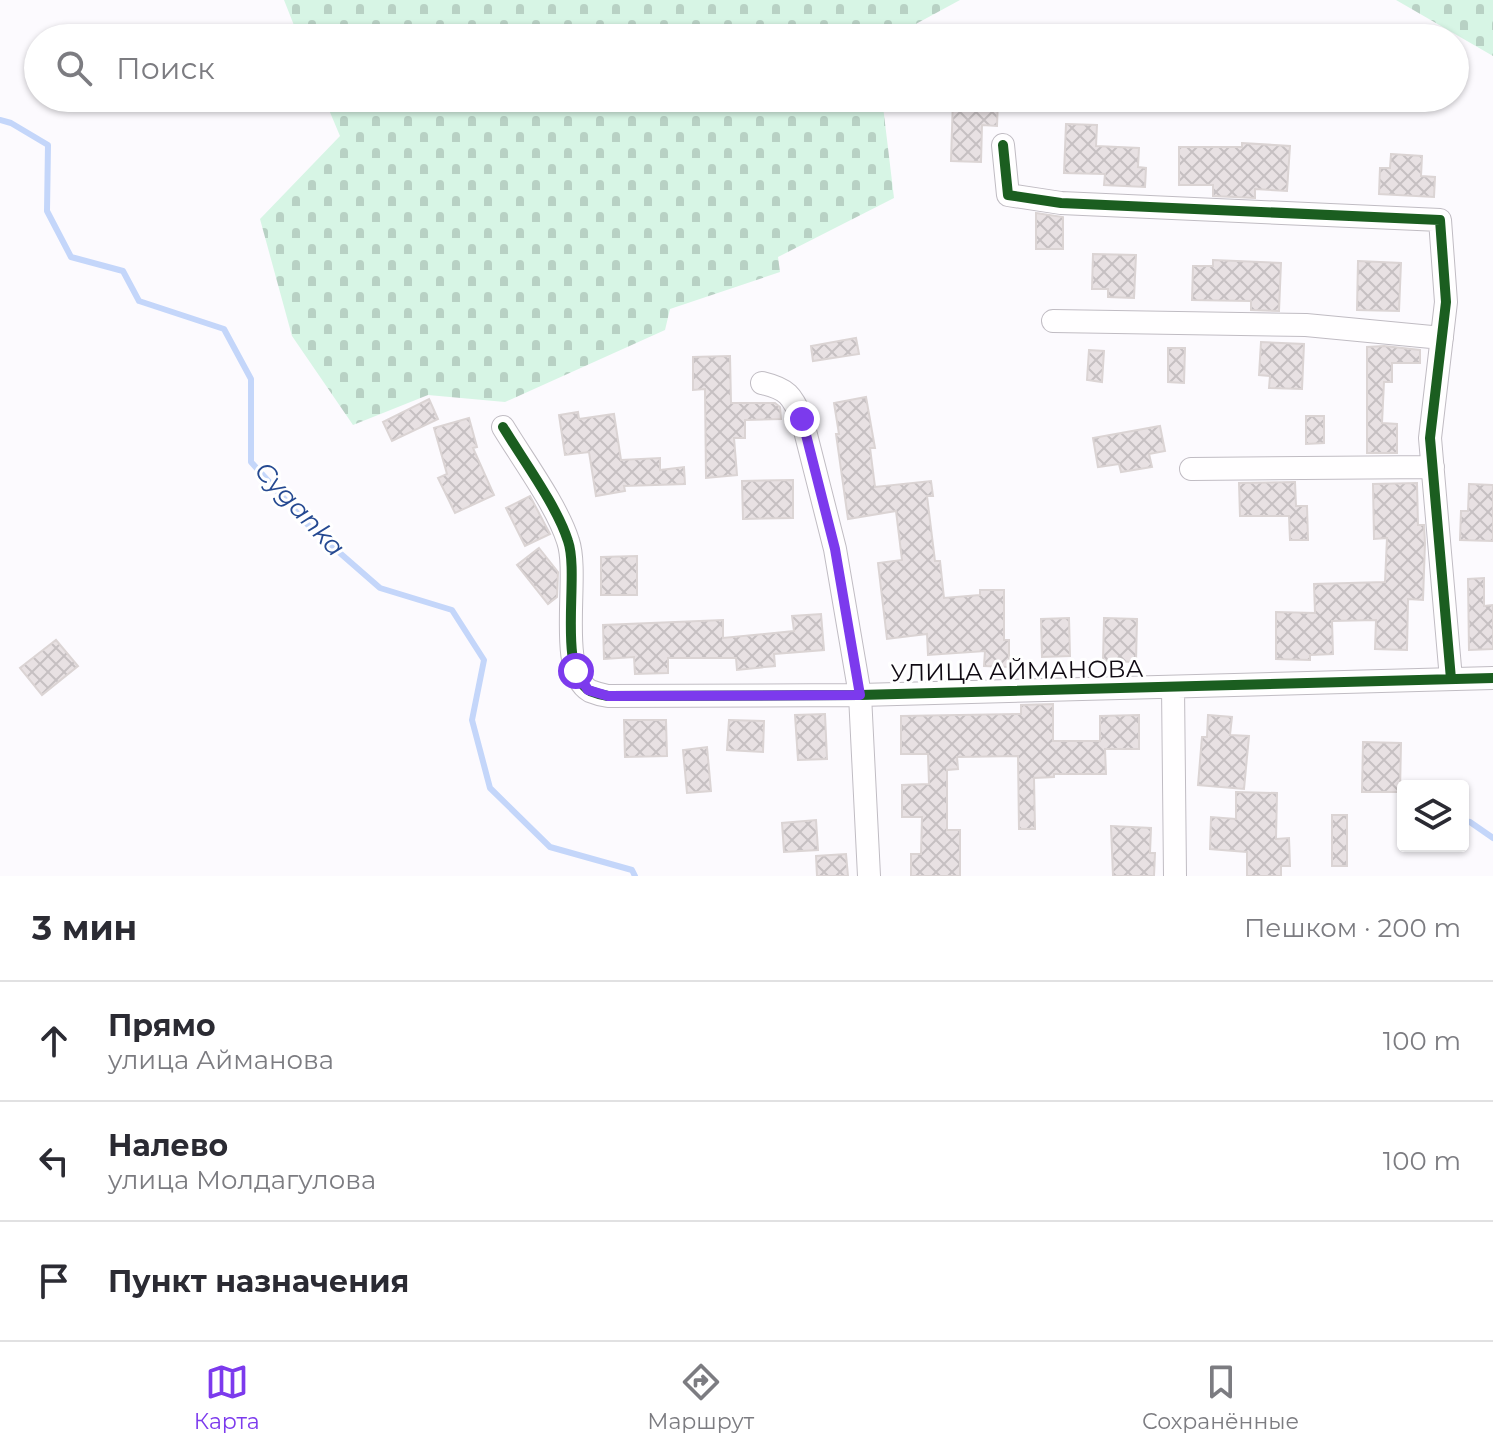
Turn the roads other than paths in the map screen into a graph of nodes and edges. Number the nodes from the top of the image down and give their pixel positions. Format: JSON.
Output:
{"nodes":[{"id":1,"x":1003,"y":145,"type":"dead end"},
{"id":2,"x":1053,"y":321,"type":"dead end"},
{"id":3,"x":1442,"y":338,"type":"junction"},
{"id":4,"x":762,"y":383,"type":"dead end"},
{"id":5,"x":503,"y":427,"type":"dead end"},
{"id":6,"x":1433,"y":467,"type":"junction"},
{"id":7,"x":1191,"y":469,"type":"dead end"},
{"id":8,"x":1493,"y":678,"type":"edge"},
{"id":9,"x":1451,"y":679,"type":"junction"},
{"id":10,"x":1173,"y":687,"type":"junction"},
{"id":11,"x":860,"y":695,"type":"junction"},
{"id":12,"x":869,"y":876,"type":"edge"},
{"id":13,"x":1175,"y":876,"type":"edge"}],
"edges":[{"from":1,"to":3,"type":"street"},
{"from":2,"to":3,"type":"street"},
{"from":3,"to":6,"type":"street"},
{"from":4,"to":11,"type":"street"},
{"from":5,"to":11,"type":"street","name":"УЛИЦА АЙМАНОВА"},
{"from":6,"to":7,"type":"street"},
{"from":6,"to":9,"type":"street"},
{"from":8,"to":9,"type":"street","name":"УЛИЦА АЙМАНОВА"},
{"from":9,"to":10,"type":"street","name":"УЛИЦА АЙМАНОВА"},
{"from":10,"to":11,"type":"street","name":"УЛИЦА АЙМАНОВА"},
{"from":10,"to":13,"type":"street"},
{"from":11,"to":12,"type":"street"}]}
